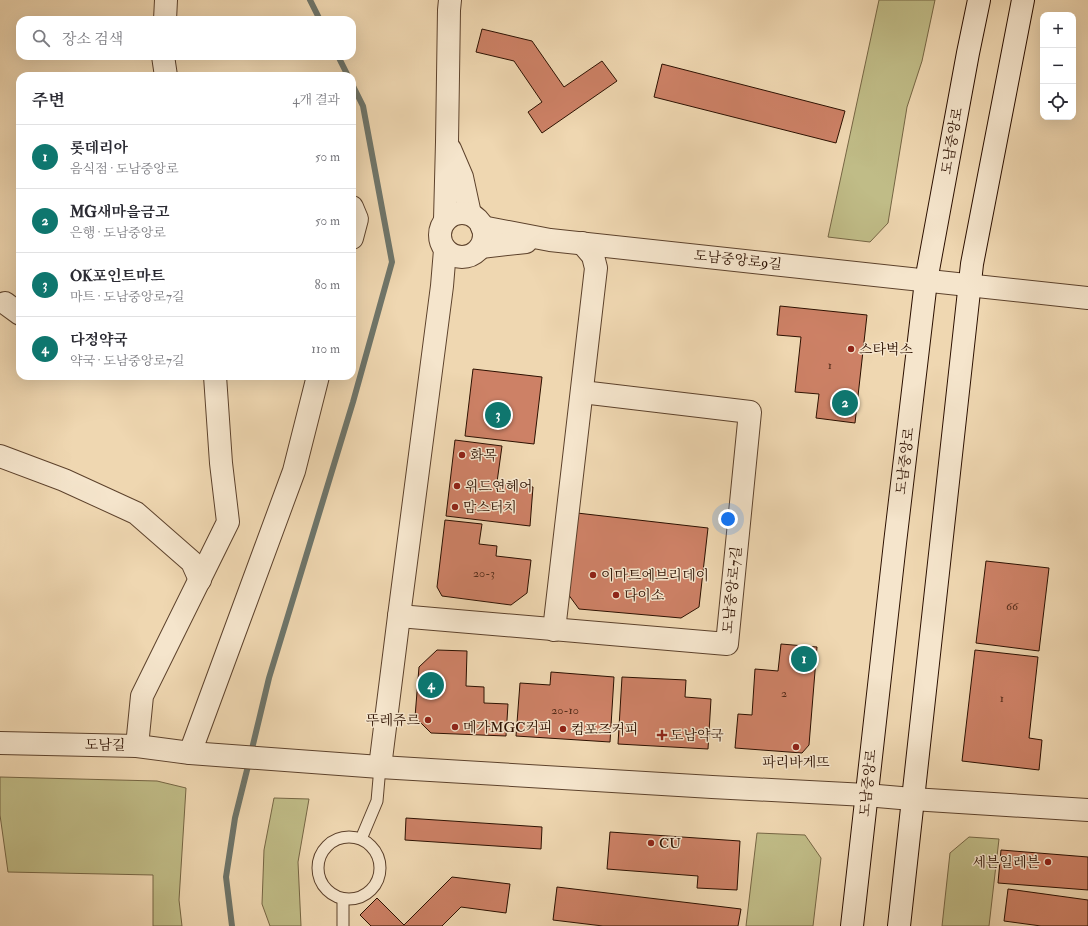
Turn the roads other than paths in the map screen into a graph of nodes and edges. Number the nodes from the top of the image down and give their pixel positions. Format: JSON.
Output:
{"nodes":[{"id":1,"x":166,"y":0,"type":"edge"},
{"id":2,"x":450,"y":0,"type":"edge"},
{"id":3,"x":979,"y":0,"type":"edge"},
{"id":4,"x":1023,"y":0,"type":"edge"},
{"id":5,"x":165,"y":16,"type":"edge"},
{"id":6,"x":164,"y":60,"type":"edge"},
{"id":7,"x":165,"y":72,"type":"edge"},
{"id":8,"x":447,"y":142,"type":"junction"},
{"id":9,"x":445,"y":220,"type":"junction"},
{"id":10,"x":475,"y":236,"type":"junction"},
{"id":11,"x":582,"y":243,"type":"junction"},
{"id":12,"x":618,"y":247,"type":"junction"},
{"id":13,"x":445,"y":250,"type":"junction"},
{"id":14,"x":596,"y":268,"type":"junction"},
{"id":15,"x":926,"y":281,"type":"junction"},
{"id":16,"x":970,"y":286,"type":"junction"},
{"id":17,"x":1088,"y":298,"type":"edge"},
{"id":18,"x":440,"y":307,"type":"junction"},
{"id":19,"x":215,"y":380,"type":"edge"},
{"id":20,"x":317,"y":380,"type":"edge"},
{"id":21,"x":582,"y":392,"type":"junction"},
{"id":22,"x":0,"y":456,"type":"edge"},
{"id":23,"x":200,"y":580,"type":"junction"},
{"id":24,"x":398,"y":616,"type":"junction"},
{"id":25,"x":554,"y":630,"type":"junction"},
{"id":26,"x":0,"y":743,"type":"edge"},
{"id":27,"x":137,"y":746,"type":"junction"},
{"id":28,"x":200,"y":753,"type":"junction"},
{"id":29,"x":380,"y":767,"type":"junction"},
{"id":30,"x":866,"y":795,"type":"junction"},
{"id":31,"x":912,"y":799,"type":"junction"},
{"id":32,"x":1088,"y":810,"type":"edge"},
{"id":33,"x":361,"y":839,"type":"junction"},
{"id":34,"x":343,"y":899,"type":"junction"},
{"id":35,"x":343,"y":926,"type":"edge"},
{"id":36,"x":852,"y":926,"type":"edge"},
{"id":37,"x":899,"y":926,"type":"edge"}],
"edges":[{"from":1,"to":5,"type":"street"},
{"from":2,"to":8,"type":"street"},
{"from":3,"to":15,"type":"street","name":"도남중앙로"},
{"from":4,"to":16,"type":"street"},
{"from":6,"to":7,"type":"street"},
{"from":8,"to":9,"type":"street"},
{"from":8,"to":10,"type":"street"},
{"from":9,"to":10,"type":"street"},
{"from":9,"to":13,"type":"street"},
{"from":10,"to":11,"type":"street","name":"도남중앙로9길"},
{"from":10,"to":13,"type":"street"},
{"from":10,"to":18,"type":"street"},
{"from":11,"to":12,"type":"street","name":"도남중앙로9길"},
{"from":11,"to":14,"type":"street"},
{"from":12,"to":14,"type":"street"},
{"from":12,"to":15,"type":"street","name":"도남중앙로9길"},
{"from":13,"to":18,"type":"street"},
{"from":14,"to":21,"type":"street"},
{"from":15,"to":16,"type":"street","name":"도남중앙로9길"},
{"from":15,"to":30,"type":"street","name":"도남중앙로"},
{"from":16,"to":17,"type":"street","name":"도남중앙로9길"},
{"from":16,"to":31,"type":"street"},
{"from":18,"to":24,"type":"street"},
{"from":19,"to":23,"type":"street"},
{"from":20,"to":28,"type":"street"},
{"from":21,"to":25,"type":"street"},
{"from":21,"to":25,"type":"street","name":"도남중앙로7길"},
{"from":22,"to":23,"type":"street"},
{"from":23,"to":27,"type":"street"},
{"from":24,"to":25,"type":"street","name":"도남중앙로7길"},
{"from":24,"to":29,"type":"street"},
{"from":26,"to":27,"type":"street","name":"도남길"},
{"from":27,"to":28,"type":"street","name":"도남길"},
{"from":28,"to":29,"type":"street","name":"도남길"},
{"from":29,"to":30,"type":"street","name":"도남길"},
{"from":29,"to":33,"type":"lane"},
{"from":30,"to":31,"type":"street","name":"도남길"},
{"from":30,"to":36,"type":"street","name":"도남중앙로"},
{"from":31,"to":32,"type":"street","name":"도남길"},
{"from":31,"to":37,"type":"street"},
{"from":33,"to":34,"type":"lane"},
{"from":33,"to":34,"type":"lane"},
{"from":34,"to":35,"type":"lane"}]}
